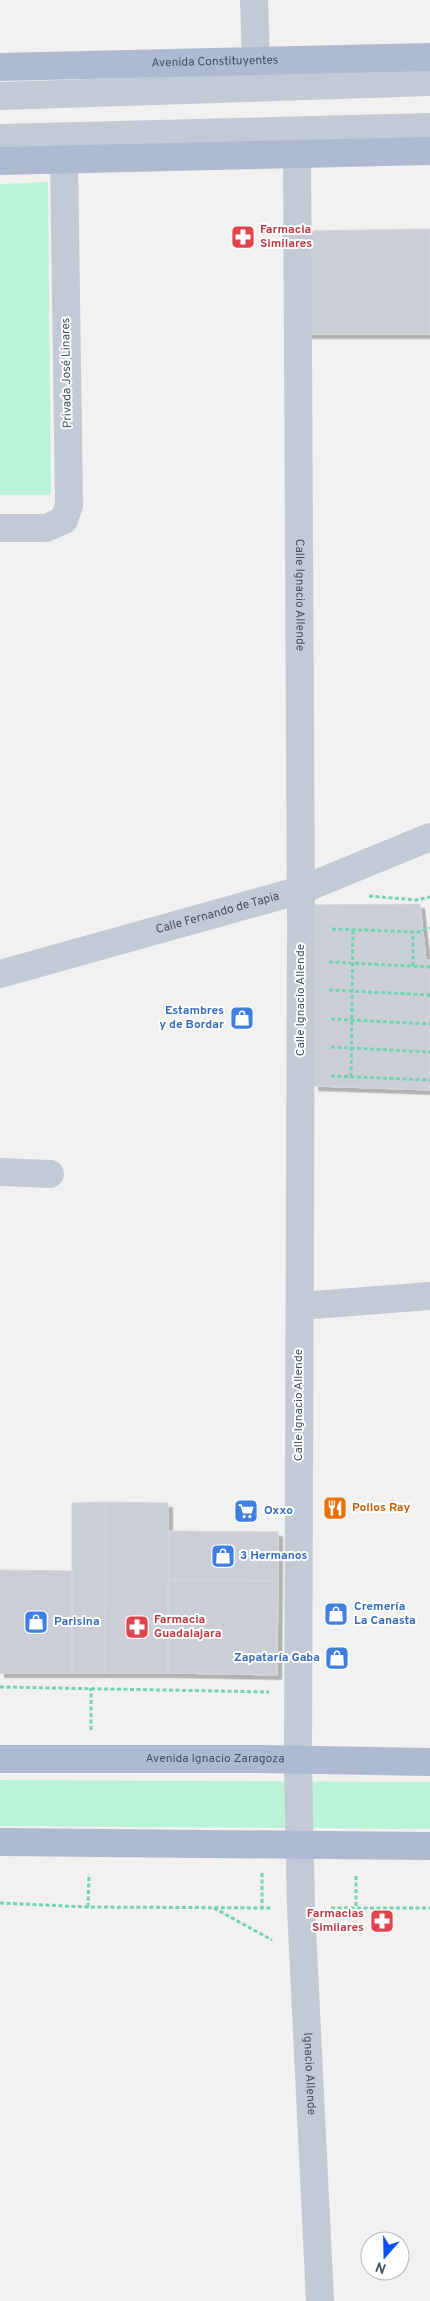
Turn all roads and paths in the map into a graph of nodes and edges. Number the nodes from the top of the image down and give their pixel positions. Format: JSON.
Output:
{"nodes":[{"id":1,"x":254,"y":0,"type":"edge"},
{"id":2,"x":430,"y":57,"type":"edge"},
{"id":3,"x":256,"y":61,"type":"junction"},
{"id":4,"x":0,"y":67,"type":"edge"},
{"id":5,"x":430,"y":82,"type":"edge"},
{"id":6,"x":0,"y":96,"type":"edge"},
{"id":7,"x":430,"y":127,"type":"edge"},
{"id":8,"x":0,"y":138,"type":"edge"},
{"id":9,"x":430,"y":151,"type":"edge"},
{"id":10,"x":297,"y":154,"type":"junction"},
{"id":11,"x":64,"y":159,"type":"junction"},
{"id":12,"x":0,"y":161,"type":"edge"},
{"id":13,"x":0,"y":528,"type":"edge"},
{"id":14,"x":430,"y":837,"type":"edge"},
{"id":15,"x":301,"y":890,"type":"junction"},
{"id":16,"x":301,"y":927,"type":"junction"},
{"id":17,"x":430,"y":928,"type":"edge"},
{"id":18,"x":353,"y":930,"type":"junction"},
{"id":19,"x":413,"y":932,"type":"junction"},
{"id":20,"x":301,"y":961,"type":"junction"},
{"id":21,"x":352,"y":963,"type":"junction"},
{"id":22,"x":413,"y":966,"type":"junction"},
{"id":23,"x":430,"y":967,"type":"edge"},
{"id":24,"x":0,"y":974,"type":"edge"},
{"id":25,"x":301,"y":989,"type":"junction"},
{"id":26,"x":352,"y":992,"type":"junction"},
{"id":27,"x":430,"y":995,"type":"edge"},
{"id":28,"x":301,"y":1018,"type":"junction"},
{"id":29,"x":352,"y":1020,"type":"junction"},
{"id":30,"x":430,"y":1024,"type":"edge"},
{"id":31,"x":301,"y":1045,"type":"junction"},
{"id":32,"x":351,"y":1048,"type":"junction"},
{"id":33,"x":430,"y":1052,"type":"edge"},
{"id":34,"x":301,"y":1075,"type":"junction"},
{"id":35,"x":351,"y":1076,"type":"junction"},
{"id":36,"x":430,"y":1080,"type":"edge"},
{"id":37,"x":0,"y":1172,"type":"edge"},
{"id":38,"x":50,"y":1174,"type":"dead end"},
{"id":39,"x":430,"y":1296,"type":"edge"},
{"id":40,"x":300,"y":1306,"type":"junction"},
{"id":41,"x":0,"y":1687,"type":"edge"},
{"id":42,"x":91,"y":1688,"type":"junction"},
{"id":43,"x":299,"y":1692,"type":"junction"},
{"id":44,"x":0,"y":1759,"type":"edge"},
{"id":45,"x":90,"y":1759,"type":"junction"},
{"id":46,"x":298,"y":1760,"type":"junction"},
{"id":47,"x":430,"y":1762,"type":"edge"},
{"id":48,"x":0,"y":1842,"type":"edge"},
{"id":49,"x":300,"y":1845,"type":"junction"},
{"id":50,"x":430,"y":1846,"type":"edge"},
{"id":51,"x":0,"y":1903,"type":"edge"},
{"id":52,"x":213,"y":1908,"type":"junction"},
{"id":53,"x":301,"y":1908,"type":"junction"},
{"id":54,"x":430,"y":1908,"type":"edge"},
{"id":55,"x":304,"y":1958,"type":"junction"},
{"id":56,"x":320,"y":2301,"type":"edge"}],
"edges":[{"from":1,"to":3,"type":"street"},
{"from":2,"to":3,"type":"main road","name":"Avenida Constituyentes"},
{"from":3,"to":4,"type":"main road","name":"Avenida Constituyentes"},
{"from":5,"to":6,"type":"street"},
{"from":7,"to":8,"type":"street"},
{"from":9,"to":10,"type":"main road"},
{"from":10,"to":11,"type":"main road"},
{"from":10,"to":15,"type":"street","name":"Calle Ignacio Allende"},
{"from":11,"to":12,"type":"main road"},
{"from":11,"to":13,"type":"street","name":"Privada José Linares"},
{"from":14,"to":15,"type":"street","name":"Calle Fernando de Tapia"},
{"from":15,"to":16,"type":"street","name":"Calle Ignacio Allende"},
{"from":15,"to":24,"type":"street","name":"Calle Fernando de Tapia"},
{"from":16,"to":18,"type":"path"},
{"from":16,"to":20,"type":"street","name":"Calle Ignacio Allende"},
{"from":17,"to":19,"type":"path"},
{"from":18,"to":19,"type":"path"},
{"from":18,"to":21,"type":"path"},
{"from":19,"to":22,"type":"path"},
{"from":20,"to":21,"type":"path"},
{"from":20,"to":25,"type":"street","name":"Calle Ignacio Allende"},
{"from":21,"to":22,"type":"path"},
{"from":21,"to":26,"type":"path"},
{"from":22,"to":23,"type":"path"},
{"from":25,"to":26,"type":"path"},
{"from":25,"to":28,"type":"street","name":"Calle Ignacio Allende"},
{"from":26,"to":27,"type":"path"},
{"from":26,"to":29,"type":"path"},
{"from":28,"to":29,"type":"path"},
{"from":28,"to":31,"type":"street","name":"Calle Ignacio Allende"},
{"from":29,"to":30,"type":"path"},
{"from":29,"to":32,"type":"path"},
{"from":31,"to":32,"type":"path"},
{"from":31,"to":34,"type":"street","name":"Calle Ignacio Allende"},
{"from":32,"to":33,"type":"path"},
{"from":32,"to":35,"type":"path"},
{"from":34,"to":35,"type":"path"},
{"from":34,"to":40,"type":"street","name":"Calle Ignacio Allende"},
{"from":35,"to":36,"type":"path"},
{"from":37,"to":38,"type":"street"},
{"from":39,"to":40,"type":"street"},
{"from":40,"to":43,"type":"street","name":"Calle Ignacio Allende"},
{"from":41,"to":42,"type":"path"},
{"from":42,"to":43,"type":"path"},
{"from":42,"to":45,"type":"path"},
{"from":43,"to":46,"type":"street","name":"Calle Ignacio Allende"},
{"from":44,"to":45,"type":"main road","name":"Avenida Ignacio Zaragoza"},
{"from":45,"to":46,"type":"main road","name":"Avenida Ignacio Zaragoza"},
{"from":46,"to":47,"type":"main road","name":"Avenida Ignacio Zaragoza"},
{"from":46,"to":49,"type":"street","name":"Calle Ignacio Allende"},
{"from":48,"to":49,"type":"main road"},
{"from":49,"to":50,"type":"main road"},
{"from":49,"to":53,"type":"street","name":"Ignacio Allende"},
{"from":51,"to":52,"type":"path"},
{"from":52,"to":53,"type":"path"},
{"from":52,"to":55,"type":"path"},
{"from":53,"to":54,"type":"path"},
{"from":53,"to":55,"type":"street","name":"Ignacio Allende"},
{"from":55,"to":56,"type":"street","name":"Ignacio Allende"}]}
